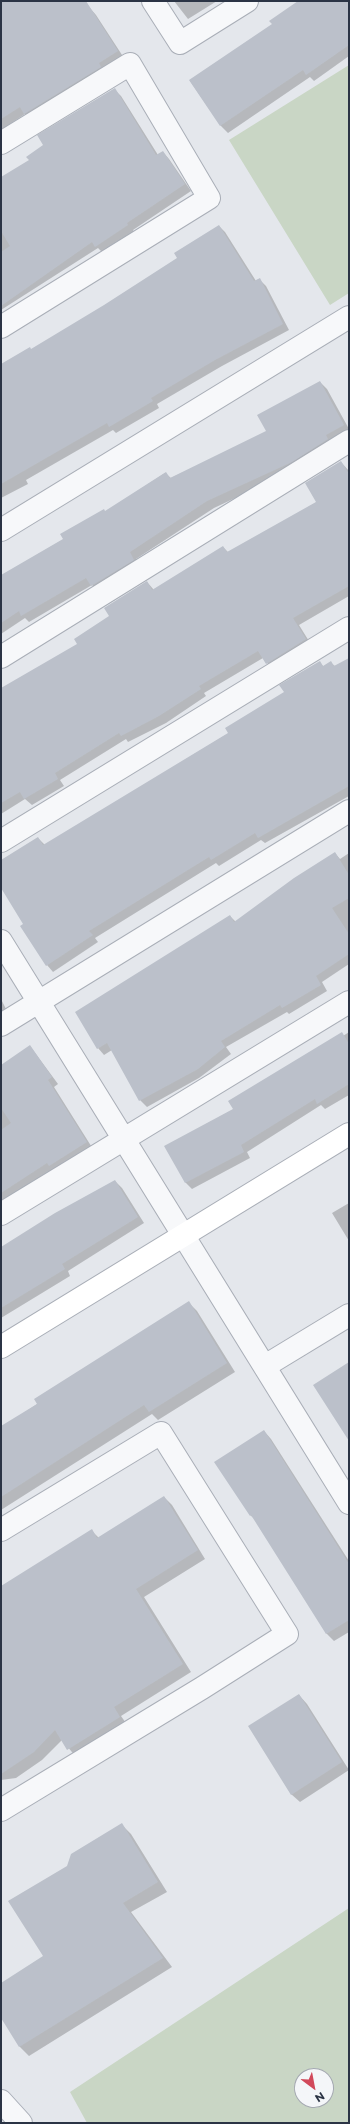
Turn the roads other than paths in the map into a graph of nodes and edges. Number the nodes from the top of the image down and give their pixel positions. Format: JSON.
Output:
{"nodes":[{"id":1,"x":153,"y":1,"type":"edge"},
{"id":2,"x":247,"y":1,"type":"edge"},
{"id":3,"x":1,"y":143,"type":"edge"},
{"id":4,"x":349,"y":317,"type":"edge"},
{"id":5,"x":1,"y":327,"type":"edge"},
{"id":6,"x":349,"y":441,"type":"edge"},
{"id":7,"x":1,"y":530,"type":"edge"},
{"id":8,"x":349,"y":628,"type":"edge"},
{"id":9,"x":1,"y":657,"type":"edge"},
{"id":10,"x":349,"y":811,"type":"edge"},
{"id":11,"x":1,"y":841,"type":"edge"},
{"id":12,"x":1,"y":941,"type":"edge"},
{"id":13,"x":39,"y":1002,"type":"junction"},
{"id":14,"x":349,"y":1002,"type":"edge"},
{"id":15,"x":1,"y":1025,"type":"edge"},
{"id":16,"x":349,"y":1134,"type":"edge"},
{"id":17,"x":124,"y":1140,"type":"junction"},
{"id":18,"x":1,"y":1214,"type":"edge"},
{"id":19,"x":183,"y":1235,"type":"junction"},
{"id":20,"x":349,"y":1315,"type":"edge"},
{"id":21,"x":1,"y":1347,"type":"edge"},
{"id":22,"x":265,"y":1366,"type":"junction"},
{"id":23,"x":349,"y":1503,"type":"edge"},
{"id":24,"x":1,"y":1530,"type":"edge"},
{"id":25,"x":1,"y":1810,"type":"edge"},
{"id":26,"x":1,"y":2101,"type":"edge"},
{"id":27,"x":21,"y":2123,"type":"edge"}],
"edges":[{"from":1,"to":2,"type":"street"},
{"from":3,"to":5,"type":"street"},
{"from":4,"to":7,"type":"street"},
{"from":6,"to":9,"type":"street"},
{"from":8,"to":11,"type":"street"},
{"from":10,"to":13,"type":"street"},
{"from":12,"to":13,"type":"street"},
{"from":13,"to":15,"type":"street"},
{"from":13,"to":17,"type":"street"},
{"from":14,"to":17,"type":"street"},
{"from":16,"to":19,"type":"street"},
{"from":17,"to":18,"type":"street"},
{"from":17,"to":19,"type":"street"},
{"from":19,"to":21,"type":"street"},
{"from":19,"to":22,"type":"street"},
{"from":20,"to":22,"type":"street"},
{"from":22,"to":23,"type":"street"},
{"from":24,"to":25,"type":"street"},
{"from":26,"to":27,"type":"street"}]}
